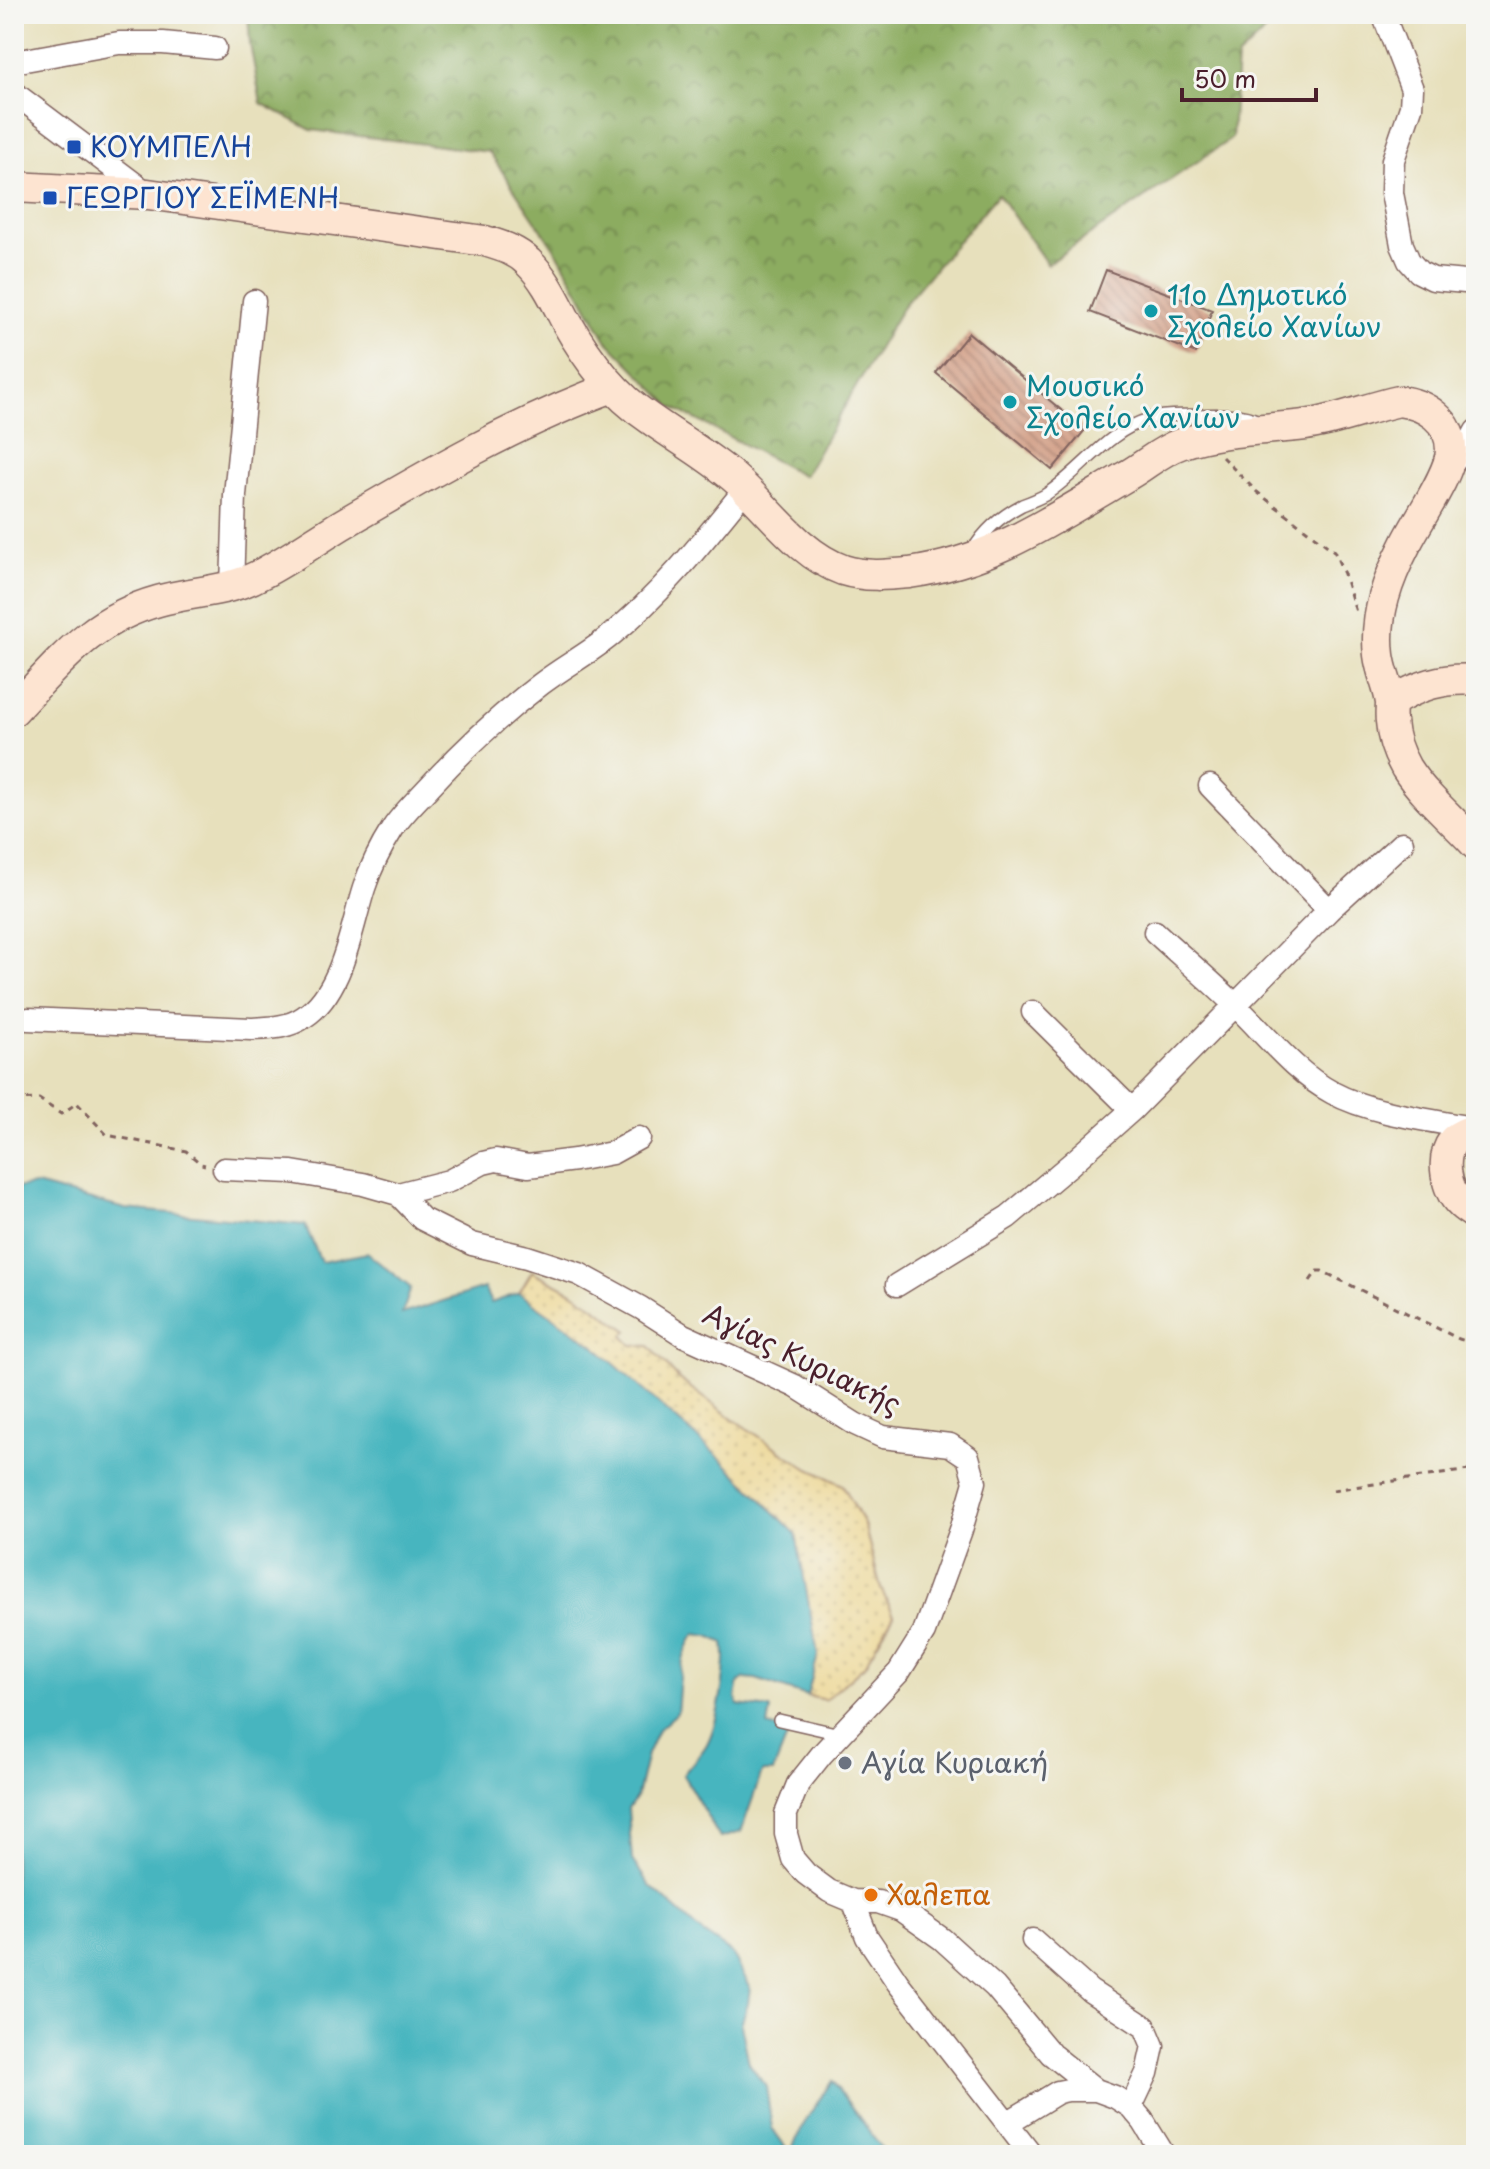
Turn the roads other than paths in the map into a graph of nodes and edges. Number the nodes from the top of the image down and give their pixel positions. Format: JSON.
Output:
{"nodes":[{"id":1,"x":1383,"y":14,"type":"edge"},
{"id":2,"x":215,"y":48,"type":"dead end"},
{"id":3,"x":14,"y":62,"type":"edge"},
{"id":4,"x":14,"y":93,"type":"edge"},
{"id":5,"x":14,"y":187,"type":"edge"},
{"id":6,"x":148,"y":194,"type":"junction"},
{"id":7,"x":1476,"y":283,"type":"edge"},
{"id":8,"x":254,"y":301,"type":"dead end"},
{"id":9,"x":613,"y":387,"type":"junction"},
{"id":10,"x":1273,"y":427,"type":"junction"},
{"id":11,"x":1476,"y":431,"type":"edge"},
{"id":12,"x":1447,"y":470,"type":"junction"},
{"id":13,"x":746,"y":488,"type":"junction"},
{"id":14,"x":966,"y":561,"type":"junction"},
{"id":15,"x":232,"y":587,"type":"junction"},
{"id":16,"x":1476,"y":680,"type":"edge"},
{"id":17,"x":1391,"y":702,"type":"junction"},
{"id":18,"x":14,"y":710,"type":"edge"},
{"id":19,"x":1210,"y":786,"type":"dead end"},
{"id":20,"x":1402,"y":843,"type":"dead end"},
{"id":21,"x":1476,"y":845,"type":"edge"},
{"id":22,"x":1329,"y":910,"type":"junction"},
{"id":23,"x":1155,"y":932,"type":"dead end"},
{"id":24,"x":1235,"y":1005,"type":"junction"},
{"id":25,"x":1033,"y":1012,"type":"dead end"},
{"id":26,"x":28,"y":1019,"type":"dead end"},
{"id":27,"x":1132,"y":1110,"type":"junction"},
{"id":28,"x":1476,"y":1129,"type":"edge"},
{"id":29,"x":639,"y":1138,"type":"dead end"},
{"id":30,"x":224,"y":1169,"type":"road end"},
{"id":31,"x":398,"y":1194,"type":"junction"},
{"id":32,"x":1476,"y":1215,"type":"edge"},
{"id":33,"x":897,"y":1285,"type":"dead end"},
{"id":34,"x":779,"y":1720,"type":"dead end"},
{"id":35,"x":840,"y":1734,"type":"junction"},
{"id":36,"x":853,"y":1901,"type":"junction"},
{"id":37,"x":1033,"y":1940,"type":"dead end"},
{"id":38,"x":1096,"y":2090,"type":"junction"},
{"id":39,"x":1131,"y":2107,"type":"junction"},
{"id":40,"x":1007,"y":2123,"type":"junction"},
{"id":41,"x":1032,"y":2155,"type":"edge"},
{"id":42,"x":1164,"y":2155,"type":"edge"}],
"edges":[{"from":1,"to":7,"type":"street"},
{"from":2,"to":3,"type":"street"},
{"from":4,"to":6,"type":"street"},
{"from":5,"to":6,"type":"street"},
{"from":6,"to":9,"type":"street"},
{"from":8,"to":15,"type":"street"},
{"from":9,"to":13,"type":"street"},
{"from":9,"to":15,"type":"street"},
{"from":10,"to":12,"type":"street"},
{"from":10,"to":14,"type":"street"},
{"from":10,"to":14,"type":"lane"},
{"from":11,"to":12,"type":"street"},
{"from":12,"to":17,"type":"street"},
{"from":13,"to":14,"type":"street"},
{"from":13,"to":26,"type":"street"},
{"from":15,"to":18,"type":"street"},
{"from":16,"to":17,"type":"street"},
{"from":17,"to":21,"type":"street"},
{"from":19,"to":22,"type":"street"},
{"from":20,"to":22,"type":"street"},
{"from":22,"to":24,"type":"street"},
{"from":23,"to":24,"type":"street"},
{"from":24,"to":27,"type":"street"},
{"from":24,"to":28,"type":"street"},
{"from":25,"to":27,"type":"street"},
{"from":27,"to":33,"type":"street"},
{"from":28,"to":32,"type":"street"},
{"from":29,"to":31,"type":"street"},
{"from":30,"to":31,"type":"street","name":"Αγίας Κυριακής"},
{"from":31,"to":35,"type":"street","name":"Αγίας Κυριακής"},
{"from":34,"to":35,"type":"lane"},
{"from":35,"to":36,"type":"street","name":"Αγίας Κυριακής"},
{"from":36,"to":38,"type":"street","name":"Αγίας Κυριακής"},
{"from":36,"to":40,"type":"street"},
{"from":37,"to":39,"type":"street"},
{"from":38,"to":39,"type":"street","name":"Αγίας Κυριακής"},
{"from":38,"to":40,"type":"street"},
{"from":39,"to":42,"type":"street","name":"Αγίας Κυριακής"},
{"from":40,"to":41,"type":"street"}]}
